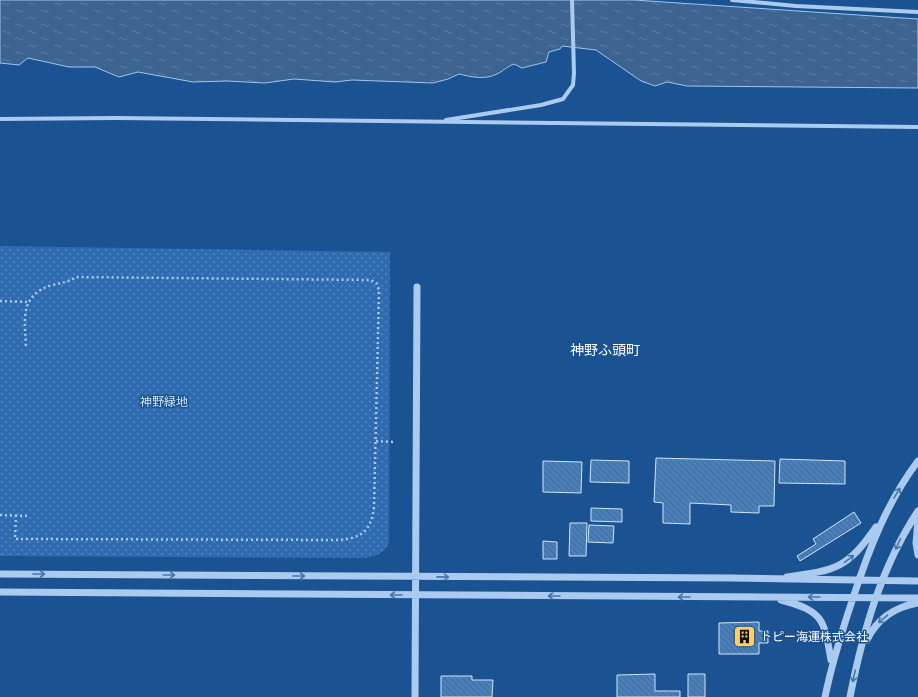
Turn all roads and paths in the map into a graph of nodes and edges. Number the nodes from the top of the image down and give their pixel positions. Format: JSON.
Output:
{"nodes":[{"id":1,"x":572,"y":0,"type":"edge"},
{"id":2,"x":732,"y":0,"type":"edge"},
{"id":3,"x":918,"y":12,"type":"edge"},
{"id":4,"x":0,"y":119,"type":"edge"},
{"id":5,"x":436,"y":122,"type":"junction"},
{"id":6,"x":918,"y":127,"type":"edge"},
{"id":7,"x":417,"y":288,"type":"dead end"},
{"id":8,"x":0,"y":301,"type":"edge"},
{"id":9,"x":29,"y":302,"type":"junction"},
{"id":10,"x":26,"y":348,"type":"dead end"},
{"id":11,"x":376,"y":441,"type":"junction"},
{"id":12,"x":394,"y":442,"type":"dead end"},
{"id":13,"x":918,"y":461,"type":"edge"},
{"id":14,"x":918,"y":511,"type":"edge"},
{"id":15,"x":884,"y":514,"type":"junction"},
{"id":16,"x":0,"y":515,"type":"edge"},
{"id":17,"x":16,"y":516,"type":"junction"},
{"id":18,"x":29,"y":516,"type":"dead end"},
{"id":19,"x":918,"y":520,"type":"edge"},
{"id":20,"x":918,"y":555,"type":"edge"},
{"id":21,"x":0,"y":574,"type":"edge"},
{"id":22,"x":417,"y":577,"type":"junction"},
{"id":23,"x":771,"y":579,"type":"junction"},
{"id":24,"x":858,"y":580,"type":"junction"},
{"id":25,"x":882,"y":580,"type":"junction"},
{"id":26,"x":918,"y":582,"type":"edge"},
{"id":27,"x":0,"y":592,"type":"edge"},
{"id":28,"x":416,"y":595,"type":"junction"},
{"id":29,"x":769,"y":597,"type":"junction"},
{"id":30,"x":853,"y":597,"type":"junction"},
{"id":31,"x":876,"y":598,"type":"junction"},
{"id":32,"x":918,"y":598,"type":"edge"},
{"id":33,"x":918,"y":604,"type":"edge"},
{"id":34,"x":859,"y":654,"type":"junction"},
{"id":35,"x":832,"y":662,"type":"junction"},
{"id":36,"x":415,"y":697,"type":"edge"},
{"id":37,"x":825,"y":697,"type":"edge"},
{"id":38,"x":850,"y":697,"type":"edge"}],
"edges":[{"from":1,"to":5,"type":"street"},
{"from":2,"to":3,"type":"street"},
{"from":4,"to":5,"type":"street"},
{"from":5,"to":6,"type":"street"},
{"from":7,"to":22,"type":"street"},
{"from":8,"to":9,"type":"path"},
{"from":9,"to":10,"type":"path"},
{"from":9,"to":11,"type":"path"},
{"from":11,"to":12,"type":"path"},
{"from":11,"to":17,"type":"path"},
{"from":15,"to":13,"type":"street","one_way":true},
{"from":14,"to":25,"type":"street","one_way":true},
{"from":23,"to":15,"type":"street","one_way":true},
{"from":15,"to":24,"type":"street"},
{"from":16,"to":17,"type":"path"},
{"from":17,"to":18,"type":"path"},
{"from":19,"to":20,"type":"street"},
{"from":21,"to":22,"type":"street","one_way":true},
{"from":22,"to":23,"type":"street","one_way":true},
{"from":22,"to":28,"type":"street"},
{"from":23,"to":24,"type":"street"},
{"from":24,"to":25,"type":"street"},
{"from":24,"to":30,"type":"street"},
{"from":25,"to":26,"type":"street"},
{"from":25,"to":31,"type":"street"},
{"from":28,"to":27,"type":"street","one_way":true},
{"from":29,"to":28,"type":"street","one_way":true},
{"from":28,"to":36,"type":"street"},
{"from":30,"to":29,"type":"street","one_way":true},
{"from":29,"to":35,"type":"street"},
{"from":30,"to":31,"type":"street"},
{"from":30,"to":35,"type":"street"},
{"from":31,"to":32,"type":"street"},
{"from":31,"to":34,"type":"street"},
{"from":33,"to":34,"type":"street","one_way":true},
{"from":34,"to":38,"type":"street","one_way":true},
{"from":35,"to":37,"type":"street"}]}
